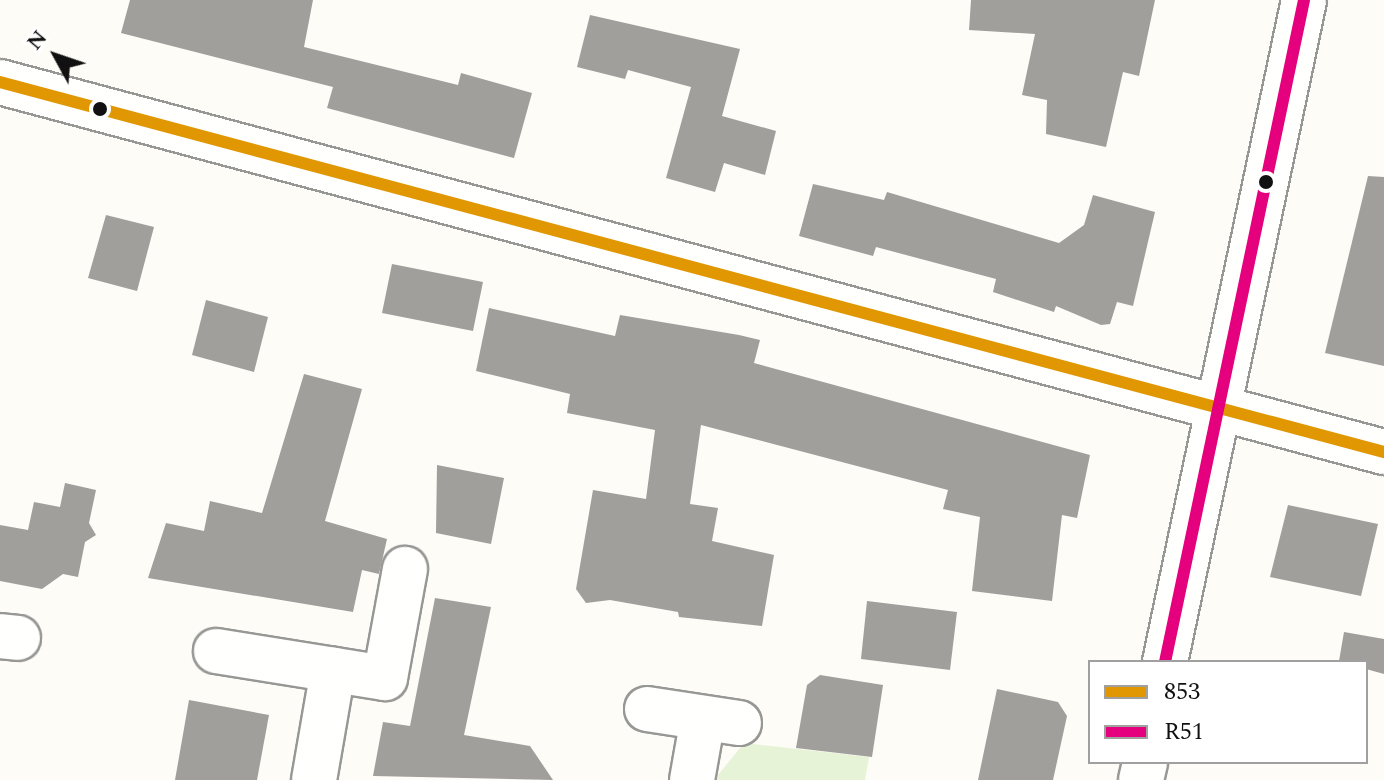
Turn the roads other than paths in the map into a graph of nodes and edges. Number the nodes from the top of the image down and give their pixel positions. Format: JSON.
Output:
{"nodes":[{"id":1,"x":1304,"y":0,"type":"edge"},
{"id":2,"x":0,"y":82,"type":"edge"},
{"id":3,"x":1218,"y":409,"type":"junction"},
{"id":4,"x":1384,"y":452,"type":"edge"},
{"id":5,"x":405,"y":569,"type":"dead end"},
{"id":6,"x":216,"y":651,"type":"dead end"},
{"id":7,"x":1165,"y":660,"type":"edge"},
{"id":8,"x":333,"y":670,"type":"junction"},
{"id":9,"x":647,"y":709,"type":"dead end"},
{"id":10,"x":314,"y":780,"type":"edge"},
{"id":11,"x":692,"y":780,"type":"edge"}],
"edges":[{"from":1,"to":3,"type":"street"},
{"from":2,"to":3,"type":"street"},
{"from":3,"to":4,"type":"street"},
{"from":3,"to":7,"type":"street"},
{"from":5,"to":8,"type":"street"},
{"from":6,"to":8,"type":"street"},
{"from":8,"to":10,"type":"street"},
{"from":9,"to":11,"type":"street"}]}
